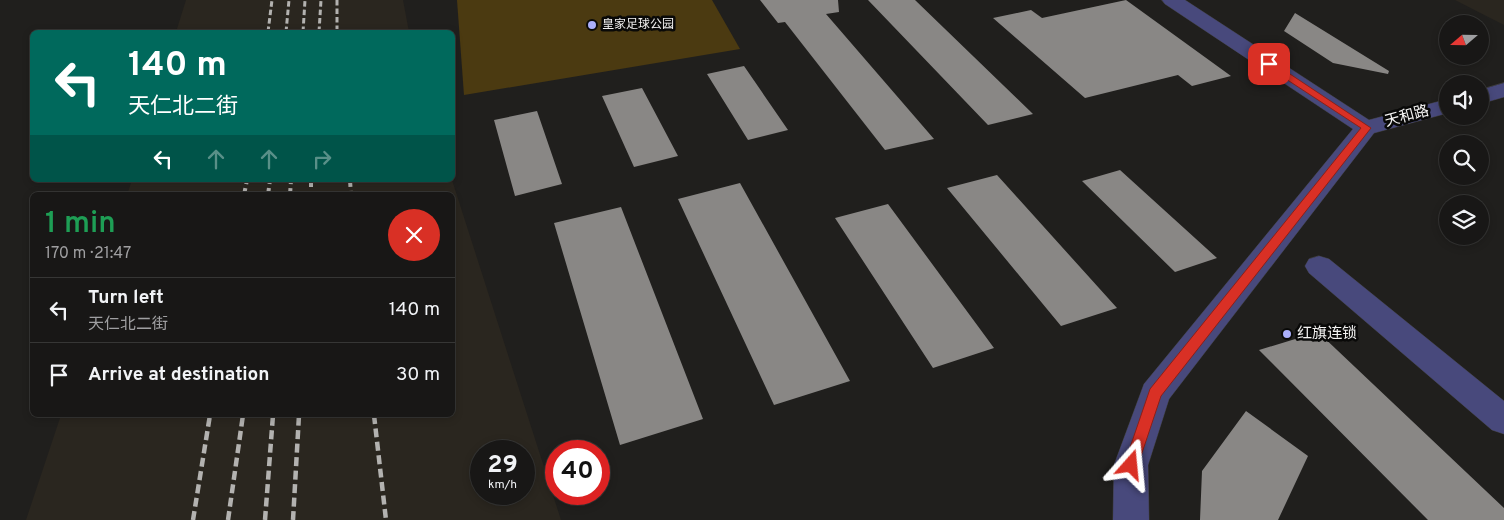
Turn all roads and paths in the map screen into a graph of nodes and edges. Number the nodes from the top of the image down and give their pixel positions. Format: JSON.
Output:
{"nodes":[{"id":1,"x":1172,"y":0,"type":"edge"},
{"id":2,"x":1504,"y":90,"type":"edge"},
{"id":3,"x":1489,"y":94,"type":"edge"},
{"id":4,"x":1439,"y":108,"type":"edge"},
{"id":5,"x":1366,"y":128,"type":"junction"},
{"id":6,"x":1319,"y":266,"type":"dead end"},
{"id":7,"x":1504,"y":420,"type":"edge"},
{"id":8,"x":1131,"y":520,"type":"edge"}],
"edges":[{"from":1,"to":5,"type":"street"},
{"from":2,"to":3,"type":"street"},
{"from":4,"to":5,"type":"street","name":"天和路"},
{"from":5,"to":8,"type":"street"},
{"from":6,"to":7,"type":"street"}]}
